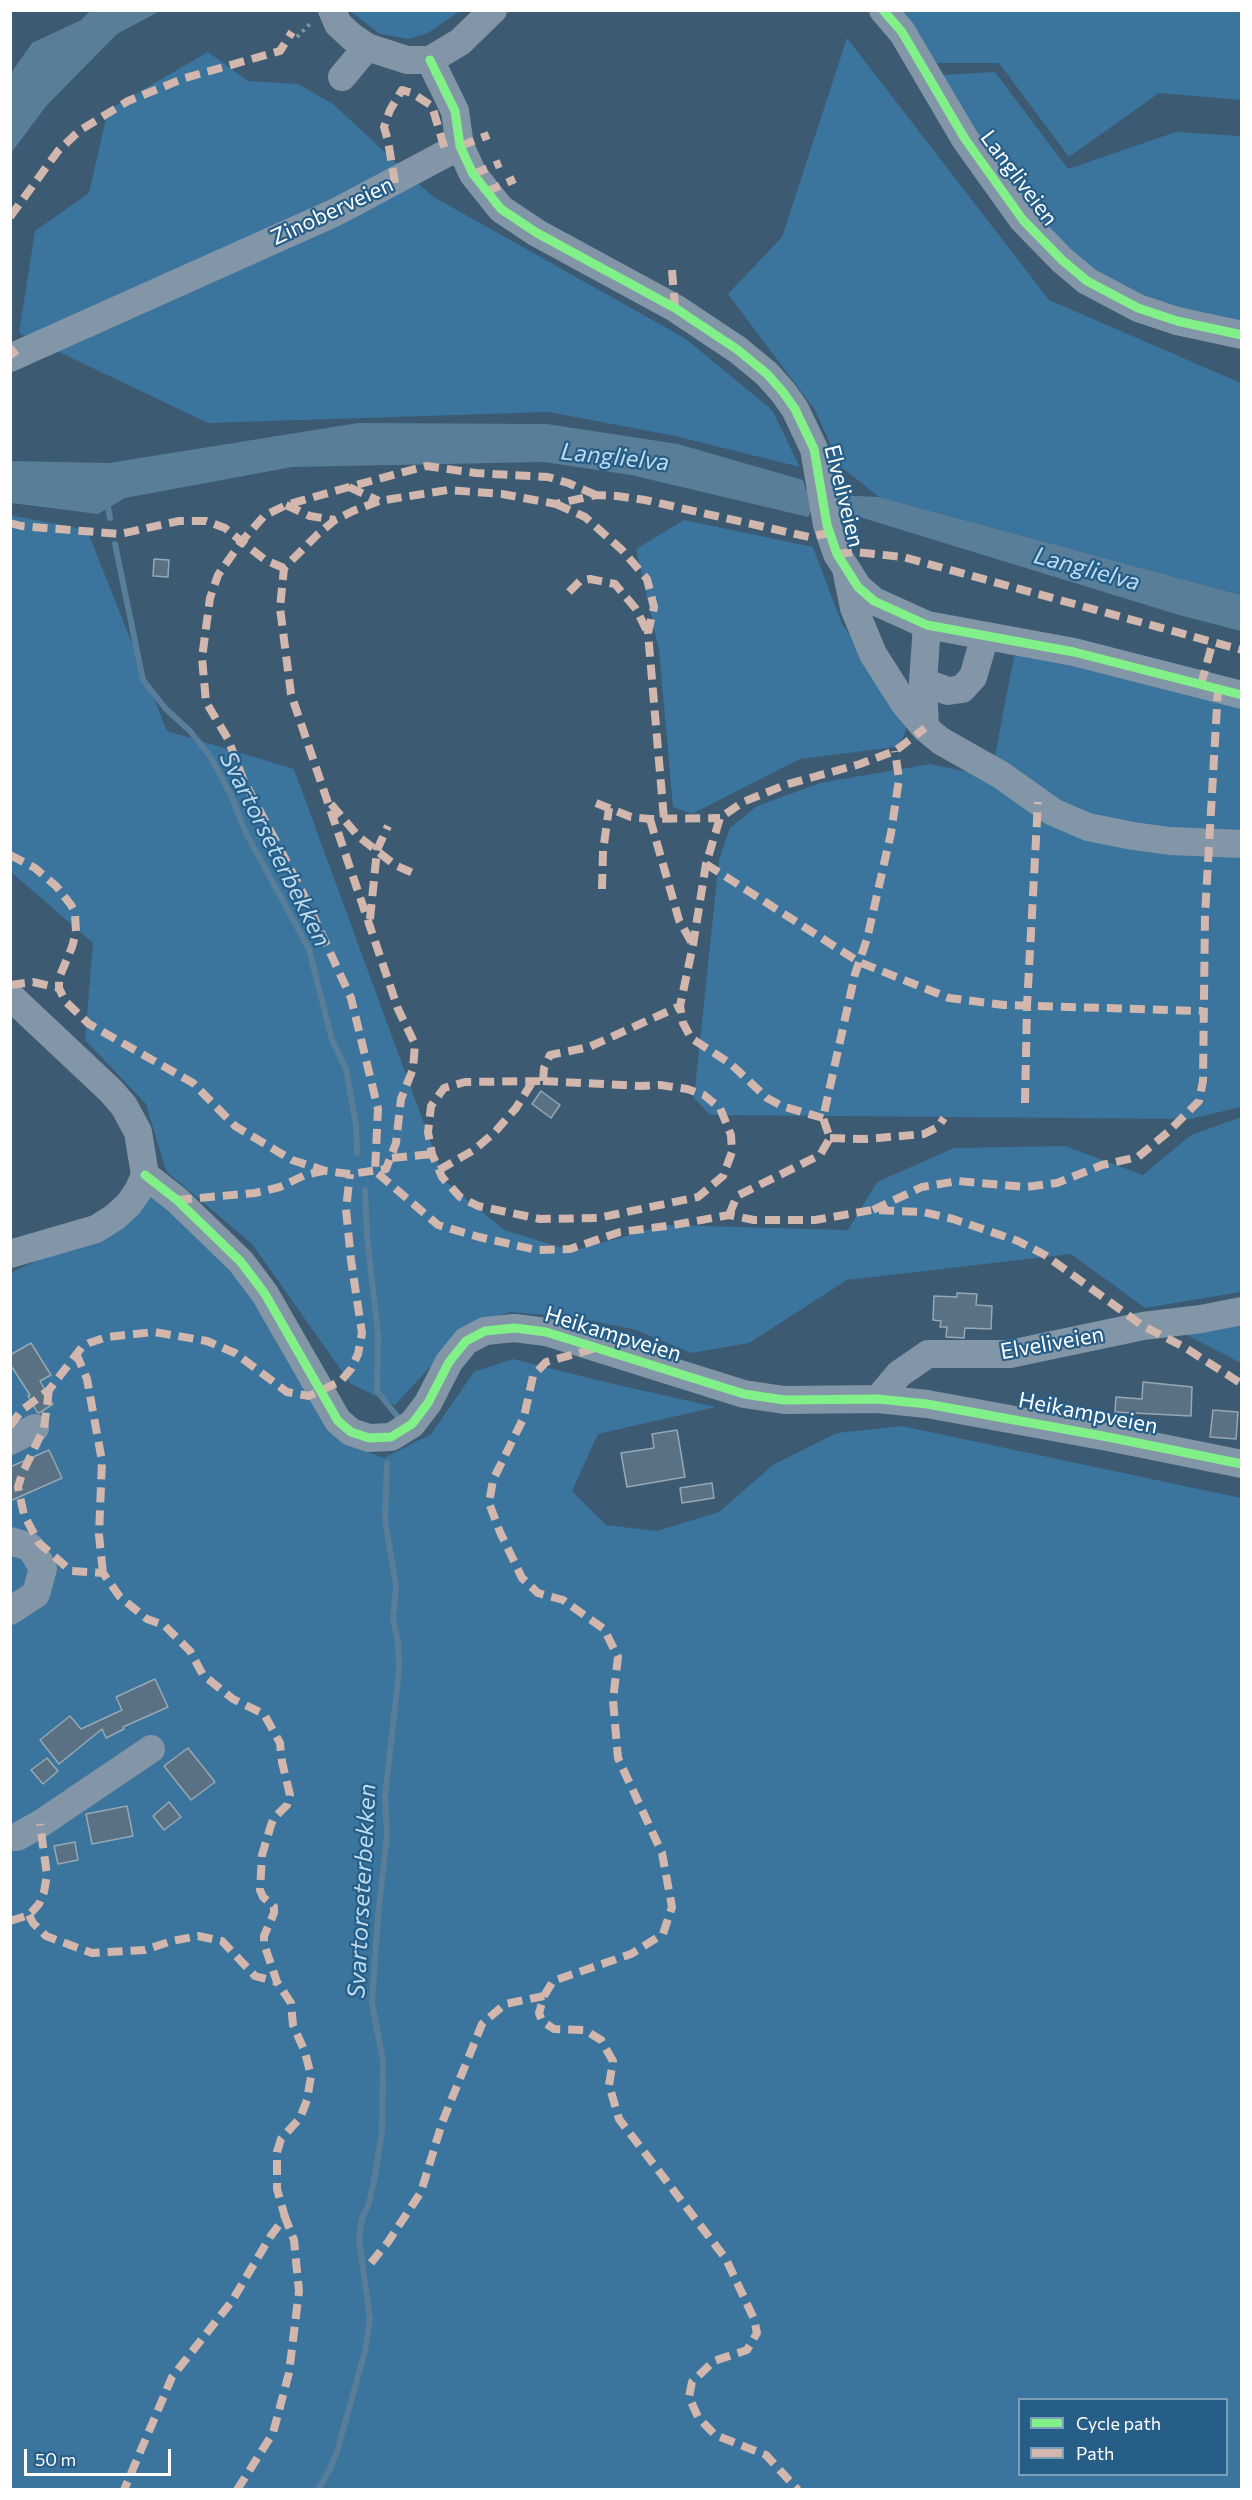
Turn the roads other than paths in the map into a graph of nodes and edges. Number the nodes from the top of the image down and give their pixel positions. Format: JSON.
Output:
{"nodes":[{"id":1,"x":883,"y":10,"type":"edge"},
{"id":2,"x":324,"y":15,"type":"edge"},
{"id":3,"x":483,"y":26,"type":"edge"},
{"id":4,"x":367,"y":47,"type":"junction"},
{"id":5,"x":430,"y":60,"type":"junction"},
{"id":6,"x":342,"y":77,"type":"dead end"},
{"id":7,"x":460,"y":146,"type":"junction"},
{"id":8,"x":1242,"y":335,"type":"edge"},
{"id":9,"x":10,"y":358,"type":"edge"},
{"id":10,"x":847,"y":572,"type":"junction"},
{"id":11,"x":917,"y":621,"type":"junction"},
{"id":12,"x":985,"y":636,"type":"junction"},
{"id":13,"x":871,"y":648,"type":"junction"},
{"id":14,"x":922,"y":682,"type":"junction"},
{"id":15,"x":1242,"y":695,"type":"edge"},
{"id":16,"x":925,"y":728,"type":"junction"},
{"id":17,"x":1242,"y":844,"type":"edge"},
{"id":18,"x":10,"y":996,"type":"edge"},
{"id":19,"x":145,"y":1175,"type":"junction"},
{"id":20,"x":10,"y":1254,"type":"edge"},
{"id":21,"x":1242,"y":1311,"type":"edge"},
{"id":22,"x":878,"y":1400,"type":"junction"},
{"id":23,"x":35,"y":1428,"type":"dead end"},
{"id":24,"x":10,"y":1442,"type":"edge"},
{"id":25,"x":1242,"y":1464,"type":"edge"},
{"id":26,"x":10,"y":1541,"type":"edge"},
{"id":27,"x":10,"y":1611,"type":"edge"},
{"id":28,"x":150,"y":1749,"type":"dead end"},
{"id":29,"x":10,"y":1836,"type":"edge"}],
"edges":[{"from":1,"to":8,"type":"street","name":"Langliveien"},
{"from":2,"to":4,"type":"street"},
{"from":3,"to":5,"type":"street"},
{"from":4,"to":5,"type":"street"},
{"from":4,"to":6,"type":"street"},
{"from":5,"to":7,"type":"street"},
{"from":7,"to":9,"type":"street","name":"Zinoberveien"},
{"from":7,"to":10,"type":"street","name":"Elveliveien"},
{"from":10,"to":11,"type":"street","name":"Elveliveien"},
{"from":10,"to":13,"type":"street"},
{"from":11,"to":12,"type":"street","name":"Elveliveien"},
{"from":11,"to":13,"type":"street"},
{"from":11,"to":14,"type":"street"},
{"from":12,"to":14,"type":"street"},
{"from":12,"to":15,"type":"street","name":"Elveliveien"},
{"from":13,"to":16,"type":"street"},
{"from":14,"to":16,"type":"street"},
{"from":16,"to":17,"type":"street"},
{"from":18,"to":19,"type":"street"},
{"from":19,"to":20,"type":"street"},
{"from":19,"to":22,"type":"street","name":"Heikampveien"},
{"from":21,"to":22,"type":"street","name":"Elveliveien"},
{"from":22,"to":25,"type":"street","name":"Heikampveien"},
{"from":23,"to":24,"type":"street"},
{"from":26,"to":27,"type":"street"},
{"from":28,"to":29,"type":"street"}]}
